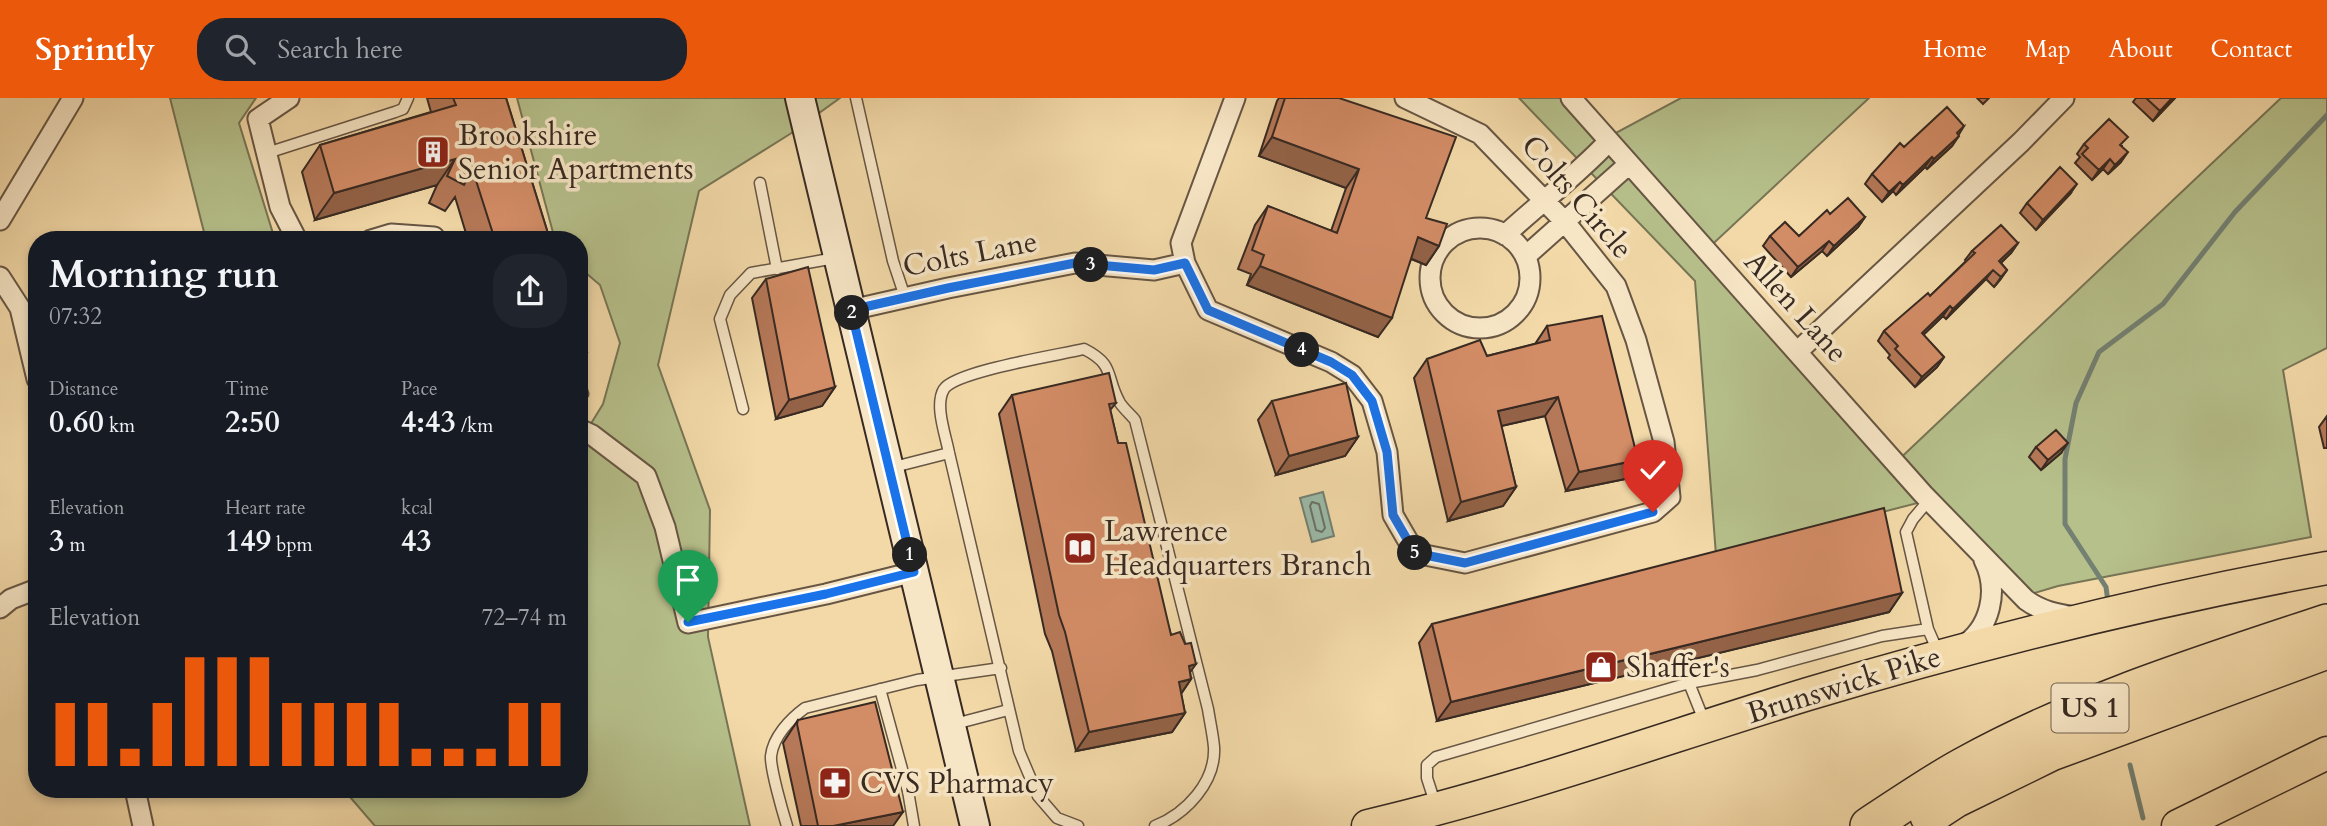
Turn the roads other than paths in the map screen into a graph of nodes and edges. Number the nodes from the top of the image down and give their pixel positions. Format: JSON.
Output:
{"nodes":[{"id":1,"x":73,"y":98,"type":"edge"},
{"id":2,"x":289,"y":98,"type":"edge"},
{"id":3,"x":408,"y":98,"type":"edge"},
{"id":4,"x":800,"y":98,"type":"edge"},
{"id":5,"x":856,"y":98,"type":"edge"},
{"id":6,"x":1236,"y":98,"type":"edge"},
{"id":7,"x":1405,"y":98,"type":"edge"},
{"id":8,"x":1571,"y":98,"type":"edge"},
{"id":9,"x":2064,"y":98,"type":"edge"},
{"id":10,"x":1609,"y":141,"type":"junction"},
{"id":11,"x":267,"y":153,"type":"junction"},
{"id":12,"x":1629,"y":163,"type":"junction"},
{"id":13,"x":760,"y":183,"type":"dead end"},
{"id":14,"x":1544,"y":199,"type":"junction"},
{"id":15,"x":0,"y":220,"type":"edge"},
{"id":16,"x":1565,"y":222,"type":"junction"},
{"id":17,"x":293,"y":231,"type":"edge"},
{"id":18,"x":1505,"y":235,"type":"junction"},
{"id":19,"x":1526,"y":256,"type":"junction"},
{"id":20,"x":839,"y":257,"type":"junction"},
{"id":21,"x":1185,"y":263,"type":"junction"},
{"id":22,"x":777,"y":268,"type":"junction"},
{"id":23,"x":0,"y":277,"type":"edge"},
{"id":24,"x":905,"y":297,"type":"junction"},
{"id":25,"x":851,"y":310,"type":"junction"},
{"id":26,"x":28,"y":341,"type":"edge"},
{"id":27,"x":1797,"y":352,"type":"junction"},
{"id":28,"x":743,"y":409,"type":"dead end"},
{"id":29,"x":588,"y":433,"type":"edge"},
{"id":30,"x":949,"y":453,"type":"junction"},
{"id":31,"x":889,"y":468,"type":"junction"},
{"id":32,"x":1929,"y":500,"type":"junction"},
{"id":33,"x":1980,"y":553,"type":"junction"},
{"id":34,"x":2327,"y":568,"type":"edge"},
{"id":35,"x":914,"y":572,"type":"junction"},
{"id":36,"x":28,"y":592,"type":"edge"},
{"id":37,"x":0,"y":608,"type":"edge"},
{"id":38,"x":2091,"y":618,"type":"junction"},
{"id":39,"x":2327,"y":623,"type":"edge"},
{"id":40,"x":1939,"y":646,"type":"junction"},
{"id":41,"x":2327,"y":650,"type":"edge"},
{"id":42,"x":1001,"y":668,"type":"junction"},
{"id":43,"x":940,"y":678,"type":"junction"},
{"id":44,"x":1689,"y":683,"type":"junction"},
{"id":45,"x":880,"y":689,"type":"junction"},
{"id":46,"x":1008,"y":710,"type":"junction"},
{"id":47,"x":951,"y":725,"type":"junction"},
{"id":48,"x":1706,"y":727,"type":"junction"},
{"id":49,"x":2327,"y":753,"type":"edge"},
{"id":50,"x":137,"y":798,"type":"edge"},
{"id":51,"x":1437,"y":810,"type":"junction"},
{"id":52,"x":143,"y":826,"type":"edge"},
{"id":53,"x":787,"y":826,"type":"edge"},
{"id":54,"x":915,"y":826,"type":"edge"},
{"id":55,"x":975,"y":826,"type":"edge"},
{"id":56,"x":1078,"y":826,"type":"edge"},
{"id":57,"x":1156,"y":826,"type":"edge"},
{"id":58,"x":1368,"y":826,"type":"edge"},
{"id":59,"x":1869,"y":826,"type":"edge"},
{"id":60,"x":1914,"y":826,"type":"edge"},
{"id":61,"x":2178,"y":826,"type":"edge"}],
"edges":[{"from":1,"to":15,"type":"street"},
{"from":2,"to":11,"type":"street"},
{"from":3,"to":11,"type":"lane"},
{"from":4,"to":20,"type":"street"},
{"from":5,"to":24,"type":"lane"},
{"from":6,"to":21,"type":"street","name":"Colts Circle"},
{"from":7,"to":14,"type":"street","name":"Colts Circle"},
{"from":8,"to":10,"type":"street","name":"Allen Lane"},
{"from":9,"to":27,"type":"street"},
{"from":10,"to":12,"type":"street","name":"Allen Lane"},
{"from":10,"to":14,"type":"street"},
{"from":11,"to":17,"type":"street"},
{"from":12,"to":16,"type":"street"},
{"from":12,"to":27,"type":"street","name":"Allen Lane"},
{"from":13,"to":22,"type":"lane"},
{"from":14,"to":16,"type":"street","name":"Colts Circle"},
{"from":14,"to":18,"type":"street"},
{"from":16,"to":19,"type":"street"},
{"from":16,"to":21,"type":"street","name":"Colts Circle"},
{"from":18,"to":19,"type":"street"},
{"from":18,"to":19,"type":"street"},
{"from":20,"to":22,"type":"lane"},
{"from":20,"to":25,"type":"street"},
{"from":21,"to":24,"type":"street","name":"Colts Lane"},
{"from":22,"to":28,"type":"lane"},
{"from":23,"to":26,"type":"street"},
{"from":24,"to":25,"type":"street","name":"Colts Lane"},
{"from":25,"to":31,"type":"street"},
{"from":27,"to":32,"type":"street","name":"Allen Lane"},
{"from":29,"to":35,"type":"street"},
{"from":30,"to":31,"type":"lane"},
{"from":30,"to":42,"type":"lane"},
{"from":30,"to":57,"type":"lane"},
{"from":31,"to":35,"type":"street"},
{"from":32,"to":33,"type":"street","name":"Allen Lane"},
{"from":32,"to":40,"type":"lane"},
{"from":33,"to":38,"type":"street","name":"Allen Lane"},
{"from":33,"to":40,"type":"street","name":"Allen Lane"},
{"from":34,"to":38,"type":"main road","name":"Brunswick Pike"},
{"from":35,"to":43,"type":"street"},
{"from":36,"to":37,"type":"street"},
{"from":38,"to":40,"type":"main road","name":"Brunswick Pike"},
{"from":39,"to":59,"type":"highway","number":"US 1"},
{"from":40,"to":44,"type":"lane"},
{"from":40,"to":48,"type":"main road","name":"Brunswick Pike"},
{"from":41,"to":60,"type":"highway","number":"US 1"},
{"from":42,"to":43,"type":"lane"},
{"from":42,"to":46,"type":"lane"},
{"from":43,"to":45,"type":"lane"},
{"from":43,"to":47,"type":"street"},
{"from":44,"to":48,"type":"lane"},
{"from":44,"to":51,"type":"lane"},
{"from":45,"to":53,"type":"lane"},
{"from":45,"to":54,"type":"lane"},
{"from":46,"to":47,"type":"lane"},
{"from":46,"to":56,"type":"lane"},
{"from":47,"to":55,"type":"street"},
{"from":48,"to":51,"type":"main road","name":"Brunswick Pike"},
{"from":49,"to":61,"type":"main road"},
{"from":50,"to":52,"type":"street"},
{"from":51,"to":58,"type":"main road","name":"Brunswick Pike"}]}
